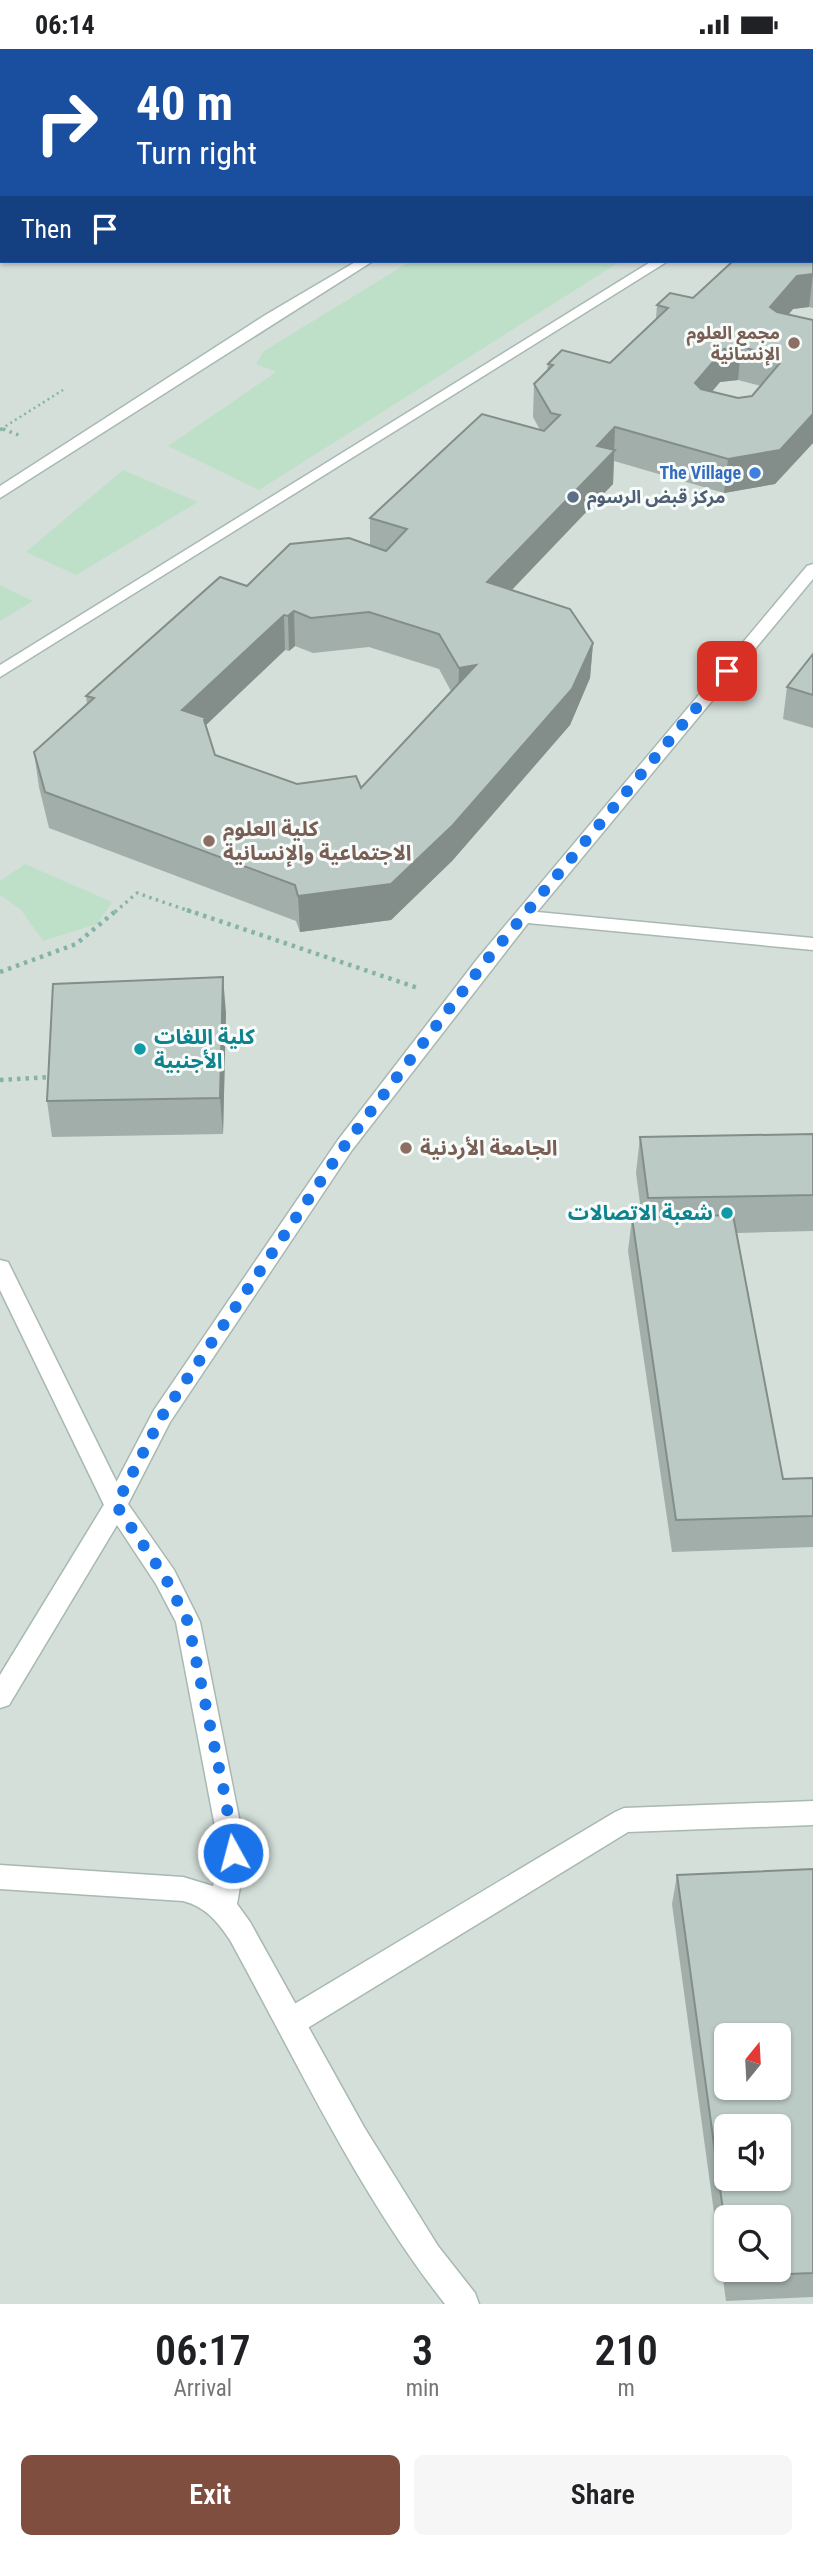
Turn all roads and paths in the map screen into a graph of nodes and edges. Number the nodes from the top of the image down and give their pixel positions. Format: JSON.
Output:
{"nodes":[{"id":1,"x":363,"y":263,"type":"edge"},
{"id":2,"x":658,"y":263,"type":"edge"},
{"id":3,"x":63,"y":390,"type":"dead end"},
{"id":4,"x":0,"y":430,"type":"edge"},
{"id":5,"x":0,"y":493,"type":"edge"},
{"id":6,"x":811,"y":574,"type":"edge"},
{"id":7,"x":0,"y":672,"type":"edge"},
{"id":8,"x":525,"y":917,"type":"junction"},
{"id":9,"x":813,"y":944,"type":"edge"},
{"id":10,"x":0,"y":972,"type":"edge"},
{"id":11,"x":455,"y":1001,"type":"junction"},
{"id":12,"x":53,"y":1077,"type":"edge"},
{"id":13,"x":0,"y":1080,"type":"edge"},
{"id":14,"x":0,"y":1268,"type":"edge"},
{"id":15,"x":116,"y":1505,"type":"junction"},
{"id":16,"x":0,"y":1697,"type":"edge"},
{"id":17,"x":813,"y":1813,"type":"edge"},
{"id":18,"x":0,"y":1877,"type":"edge"},
{"id":19,"x":223,"y":1905,"type":"junction"},
{"id":20,"x":291,"y":2022,"type":"junction"},
{"id":21,"x":464,"y":2304,"type":"edge"}],
"edges":[{"from":1,"to":5,"type":"street"},
{"from":2,"to":7,"type":"street"},
{"from":3,"to":4,"type":"path"},
{"from":6,"to":8,"type":"street"},
{"from":8,"to":9,"type":"street"},
{"from":8,"to":11,"type":"street"},
{"from":10,"to":11,"type":"path"},
{"from":11,"to":15,"type":"street"},
{"from":12,"to":13,"type":"path"},
{"from":14,"to":15,"type":"street"},
{"from":15,"to":16,"type":"street"},
{"from":15,"to":19,"type":"street"},
{"from":17,"to":20,"type":"street"},
{"from":18,"to":19,"type":"street"},
{"from":19,"to":20,"type":"street"},
{"from":20,"to":21,"type":"street"}]}
